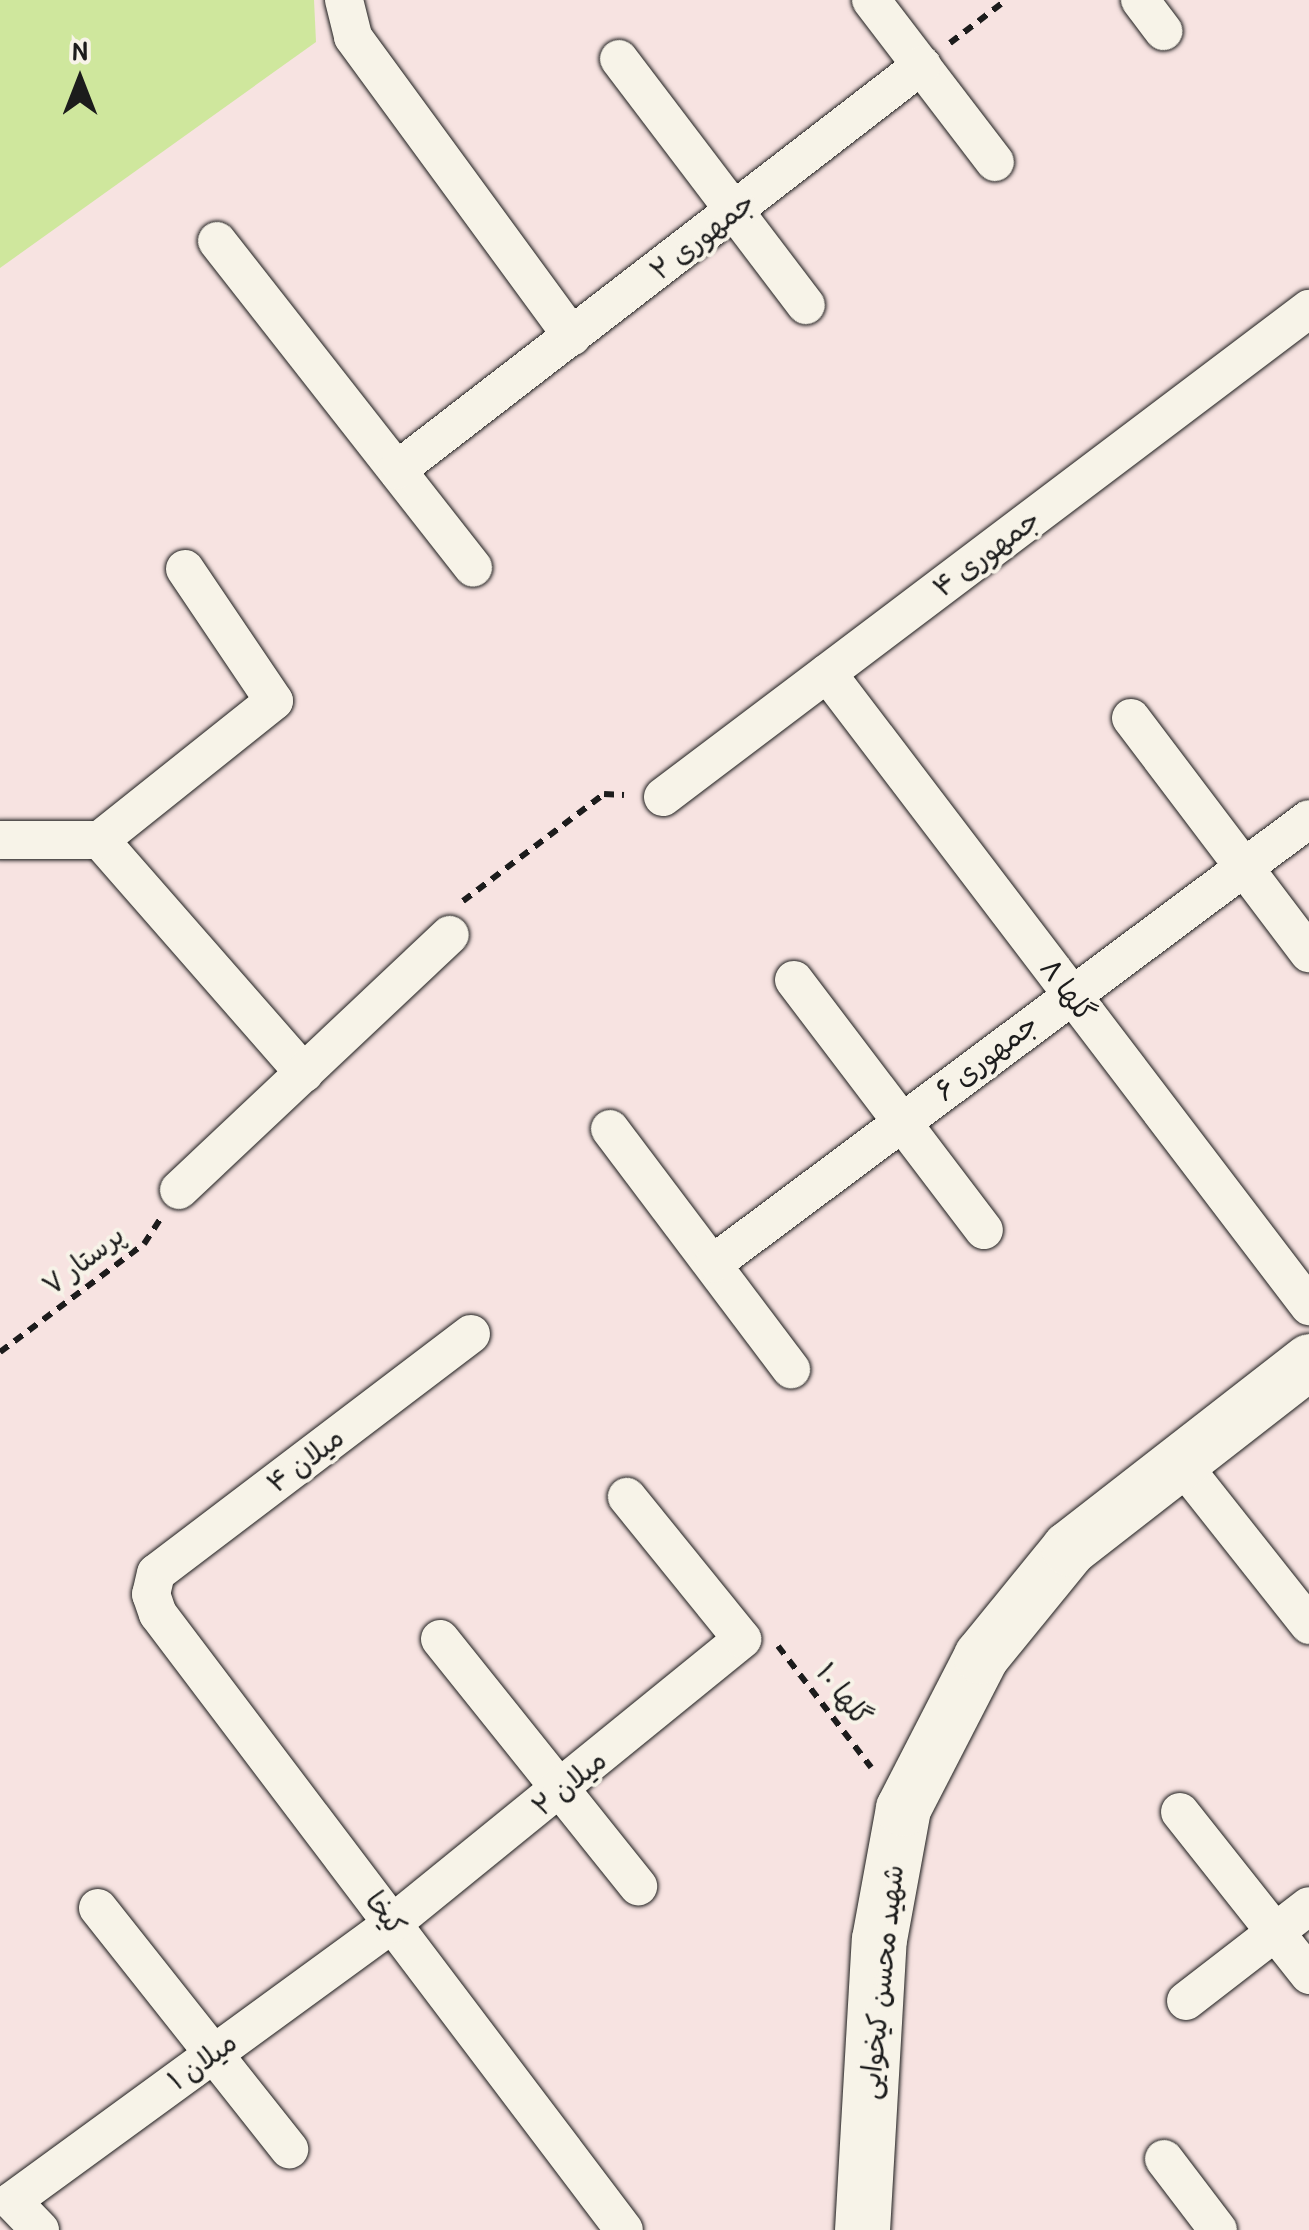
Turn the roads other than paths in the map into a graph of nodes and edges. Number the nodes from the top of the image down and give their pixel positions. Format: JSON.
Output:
{"nodes":[{"id":1,"x":344,"y":0,"type":"edge"},
{"id":2,"x":872,"y":0,"type":"edge"},
{"id":3,"x":1140,"y":0,"type":"edge"},
{"id":4,"x":1163,"y":31,"type":"dead end"},
{"id":5,"x":619,"y":59,"type":"dead end"},
{"id":6,"x":922,"y":66,"type":"junction"},
{"id":7,"x":995,"y":162,"type":"dead end"},
{"id":8,"x":735,"y":210,"type":"junction"},
{"id":9,"x":216,"y":241,"type":"dead end"},
{"id":10,"x":806,"y":305,"type":"dead end"},
{"id":11,"x":1309,"y":309,"type":"edge"},
{"id":12,"x":572,"y":336,"type":"junction"},
{"id":13,"x":397,"y":470,"type":"junction"},
{"id":14,"x":472,"y":567,"type":"dead end"},
{"id":15,"x":186,"y":570,"type":"dead end"},
{"id":16,"x":827,"y":673,"type":"junction"},
{"id":17,"x":1131,"y":718,"type":"dead end"},
{"id":18,"x":663,"y":797,"type":"road end"},
{"id":19,"x":1309,"y":819,"type":"edge"},
{"id":20,"x":0,"y":840,"type":"edge"},
{"id":21,"x":100,"y":840,"type":"junction"},
{"id":22,"x":1248,"y":864,"type":"junction"},
{"id":23,"x":450,"y":934,"type":"road end"},
{"id":24,"x":1309,"y":952,"type":"edge"},
{"id":25,"x":794,"y":980,"type":"dead end"},
{"id":26,"x":1070,"y":993,"type":"junction"},
{"id":27,"x":304,"y":1073,"type":"junction"},
{"id":28,"x":906,"y":1118,"type":"junction"},
{"id":29,"x":610,"y":1130,"type":"dead end"},
{"id":30,"x":180,"y":1190,"type":"road end"},
{"id":31,"x":984,"y":1230,"type":"dead end"},
{"id":32,"x":714,"y":1264,"type":"junction"},
{"id":33,"x":1309,"y":1306,"type":"edge"},
{"id":34,"x":472,"y":1334,"type":"dead end"},
{"id":35,"x":1309,"y":1361,"type":"edge"},
{"id":36,"x":792,"y":1370,"type":"dead end"},
{"id":37,"x":1180,"y":1462,"type":"junction"},
{"id":38,"x":627,"y":1497,"type":"dead end"},
{"id":39,"x":151,"y":1594,"type":"joint"},
{"id":40,"x":1309,"y":1625,"type":"edge"},
{"id":41,"x":440,"y":1639,"type":"dead end"},
{"id":42,"x":562,"y":1789,"type":"junction"},
{"id":43,"x":1180,"y":1812,"type":"dead end"},
{"id":44,"x":638,"y":1886,"type":"dead end"},
{"id":45,"x":1309,"y":1906,"type":"edge"},
{"id":46,"x":98,"y":1908,"type":"dead end"},
{"id":47,"x":393,"y":1923,"type":"junction"},
{"id":48,"x":1275,"y":1932,"type":"junction"},
{"id":49,"x":1309,"y":1976,"type":"edge"},
{"id":50,"x":1186,"y":2001,"type":"dead end"},
{"id":51,"x":214,"y":2052,"type":"junction"},
{"id":52,"x":290,"y":2149,"type":"dead end"},
{"id":53,"x":1164,"y":2158,"type":"dead end"},
{"id":54,"x":40,"y":2230,"type":"edge"},
{"id":55,"x":624,"y":2230,"type":"edge"},
{"id":56,"x":862,"y":2230,"type":"edge"},
{"id":57,"x":1218,"y":2230,"type":"edge"}],
"edges":[{"from":1,"to":12,"type":"street"},
{"from":2,"to":6,"type":"street"},
{"from":3,"to":4,"type":"street"},
{"from":5,"to":8,"type":"street"},
{"from":6,"to":7,"type":"street"},
{"from":6,"to":8,"type":"street","name":"جمهوری ۲"},
{"from":8,"to":10,"type":"street"},
{"from":8,"to":12,"type":"street","name":"جمهوری ۲"},
{"from":9,"to":13,"type":"street"},
{"from":11,"to":16,"type":"street","name":"جمهوری ۴"},
{"from":12,"to":13,"type":"street","name":"جمهوری ۲"},
{"from":13,"to":14,"type":"street"},
{"from":15,"to":21,"type":"street"},
{"from":16,"to":18,"type":"street","name":"جمهوری ۴"},
{"from":16,"to":26,"type":"street","name":"گلها ۸"},
{"from":17,"to":22,"type":"street"},
{"from":19,"to":22,"type":"street","name":"جمهوری ۶"},
{"from":20,"to":21,"type":"street"},
{"from":21,"to":27,"type":"street"},
{"from":22,"to":24,"type":"street"},
{"from":22,"to":26,"type":"street","name":"جمهوری ۶"},
{"from":23,"to":27,"type":"street"},
{"from":25,"to":28,"type":"street"},
{"from":26,"to":28,"type":"street","name":"جمهوری ۶"},
{"from":26,"to":33,"type":"street","name":"گلها ۸"},
{"from":27,"to":30,"type":"street"},
{"from":28,"to":31,"type":"street"},
{"from":28,"to":32,"type":"street","name":"جمهوری ۶"},
{"from":29,"to":32,"type":"street"},
{"from":32,"to":36,"type":"street"},
{"from":34,"to":39,"type":"street","name":"میلان ۴"},
{"from":35,"to":37,"type":"street","name":"شهید محسن کیخوایی"},
{"from":37,"to":40,"type":"street"},
{"from":37,"to":56,"type":"street","name":"شهید محسن کیخوایی"},
{"from":38,"to":42,"type":"street","name":"میلان ۲"},
{"from":39,"to":47,"type":"street","name":"کیخا"},
{"from":41,"to":42,"type":"street"},
{"from":42,"to":44,"type":"street"},
{"from":42,"to":47,"type":"street","name":"میلان ۲"},
{"from":43,"to":48,"type":"street"},
{"from":45,"to":48,"type":"street"},
{"from":46,"to":51,"type":"street"},
{"from":47,"to":51,"type":"street","name":"میلان ۱"},
{"from":47,"to":55,"type":"street","name":"کیخا"},
{"from":48,"to":49,"type":"street"},
{"from":48,"to":50,"type":"street"},
{"from":51,"to":52,"type":"street"},
{"from":51,"to":54,"type":"street","name":"میلان ۱"},
{"from":53,"to":57,"type":"street"}]}
